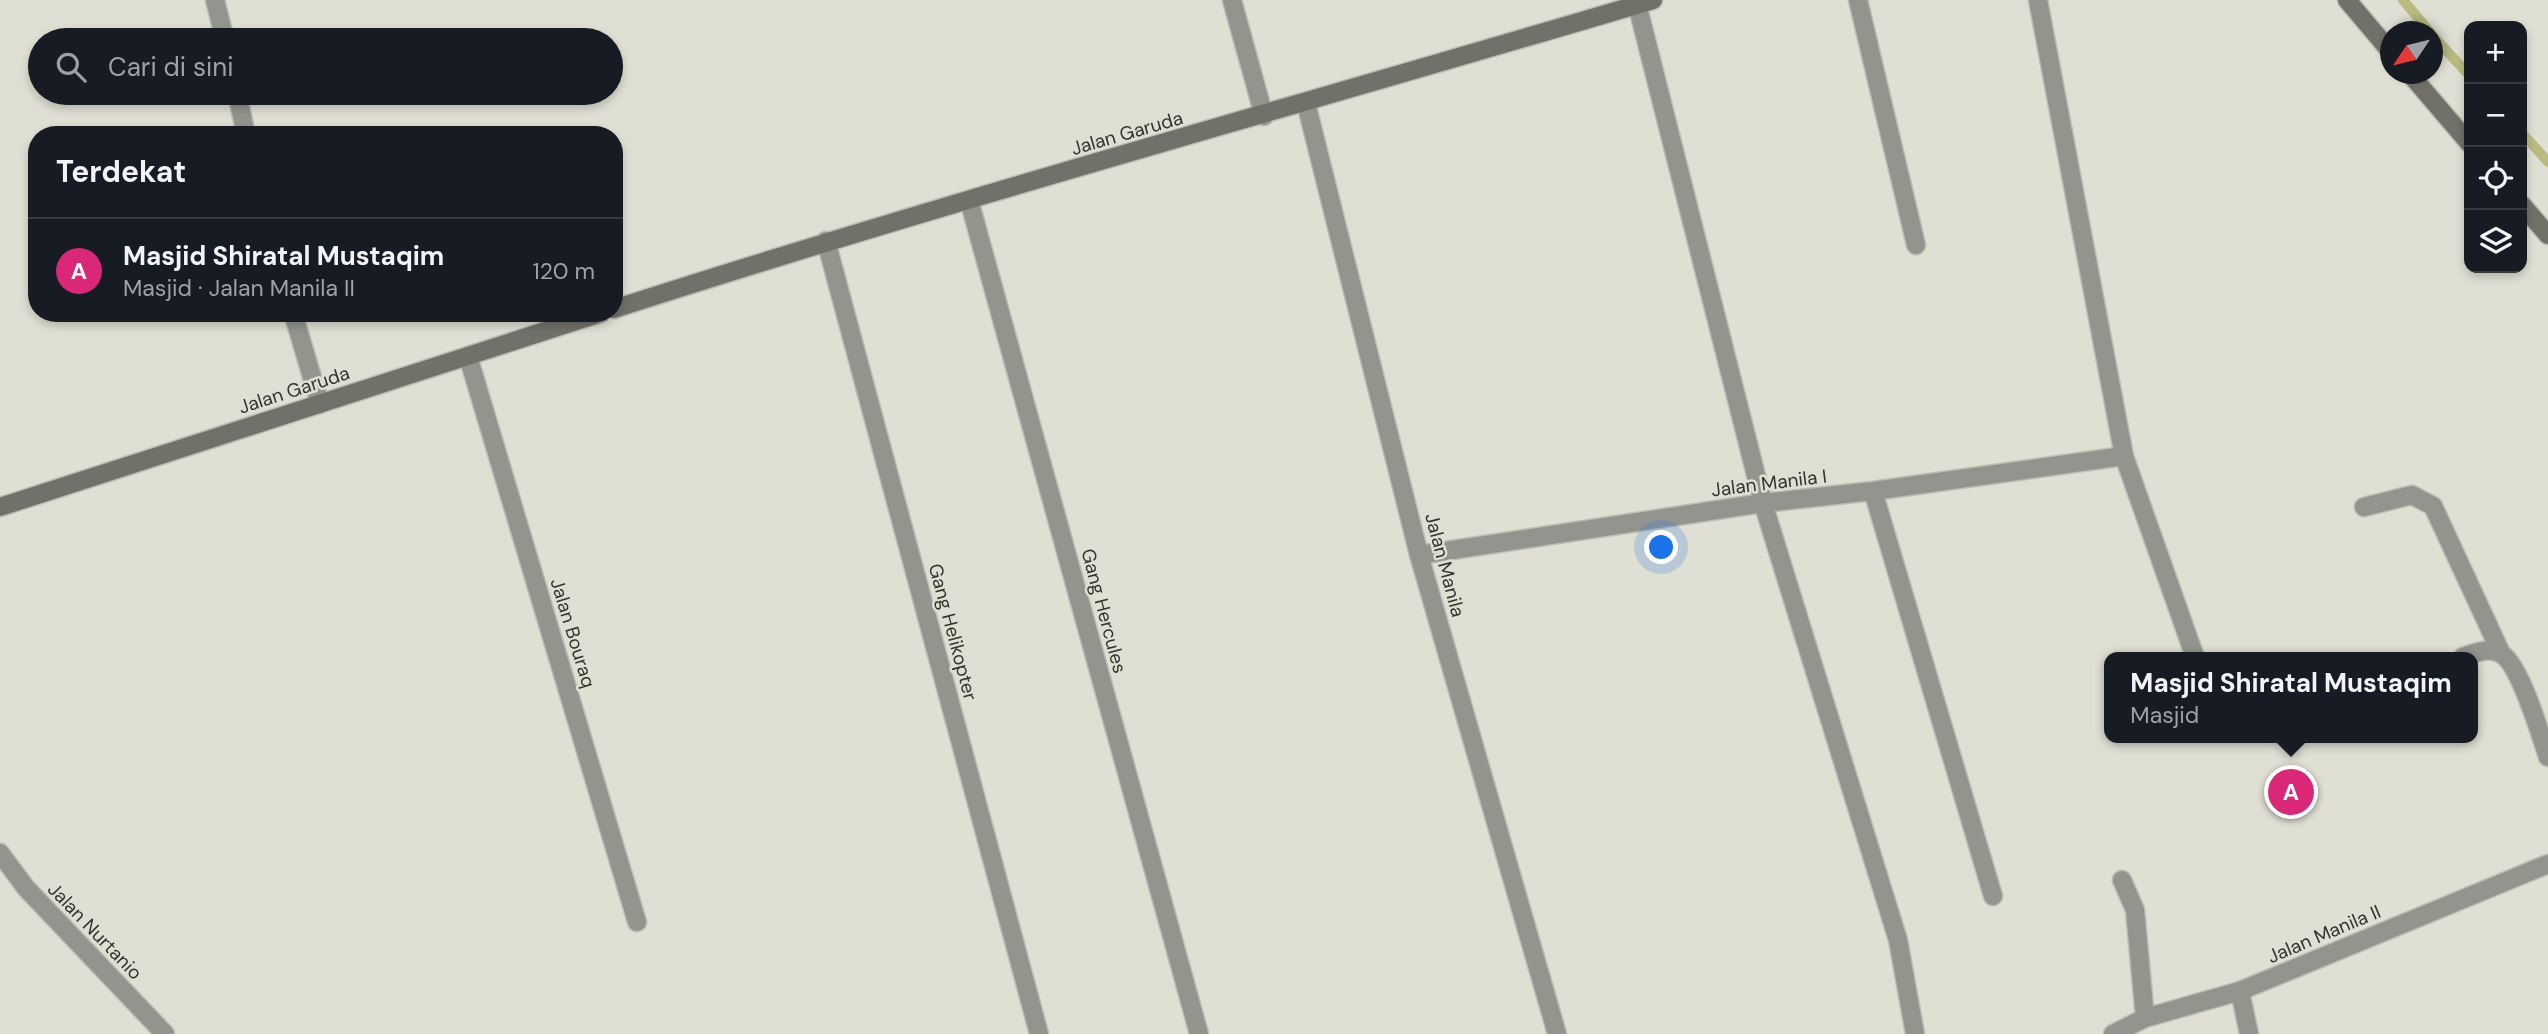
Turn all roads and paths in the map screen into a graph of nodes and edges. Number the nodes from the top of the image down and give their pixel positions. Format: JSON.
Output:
{"nodes":[{"id":1,"x":215,"y":0,"type":"edge"},
{"id":2,"x":1232,"y":0,"type":"edge"},
{"id":3,"x":1858,"y":0,"type":"edge"},
{"id":4,"x":2038,"y":0,"type":"edge"},
{"id":5,"x":2347,"y":0,"type":"edge"},
{"id":6,"x":1642,"y":2,"type":"edge"},
{"id":7,"x":222,"y":28,"type":"edge"},
{"id":8,"x":2380,"y":39,"type":"edge"},
{"id":9,"x":2419,"y":84,"type":"edge"},
{"id":10,"x":1306,"y":103,"type":"junction"},
{"id":11,"x":240,"y":105,"type":"edge"},
{"id":12,"x":1264,"y":116,"type":"junction"},
{"id":13,"x":244,"y":126,"type":"edge"},
{"id":14,"x":2464,"y":137,"type":"edge"},
{"id":15,"x":969,"y":200,"type":"junction"},
{"id":16,"x":2526,"y":210,"type":"edge"},
{"id":17,"x":2548,"y":235,"type":"edge"},
{"id":18,"x":826,"y":241,"type":"junction"},
{"id":19,"x":1916,"y":245,"type":"dead end"},
{"id":20,"x":623,"y":306,"type":"edge"},
{"id":21,"x":296,"y":322,"type":"edge"},
{"id":22,"x":573,"y":322,"type":"edge"},
{"id":23,"x":468,"y":356,"type":"junction"},
{"id":24,"x":320,"y":404,"type":"junction"},
{"id":25,"x":2124,"y":456,"type":"junction"},
{"id":26,"x":1872,"y":491,"type":"junction"},
{"id":27,"x":1763,"y":503,"type":"junction"},
{"id":28,"x":0,"y":507,"type":"edge"},
{"id":29,"x":2364,"y":507,"type":"dead end"},
{"id":30,"x":1419,"y":555,"type":"junction"},
{"id":31,"x":2193,"y":652,"type":"edge"},
{"id":32,"x":2477,"y":652,"type":"edge"},
{"id":33,"x":2501,"y":653,"type":"junction"},
{"id":34,"x":2548,"y":757,"type":"edge"},
{"id":35,"x":0,"y":853,"type":"edge"},
{"id":36,"x":2548,"y":864,"type":"edge"},
{"id":37,"x":2122,"y":880,"type":"dead end"},
{"id":38,"x":1993,"y":896,"type":"dead end"},
{"id":39,"x":638,"y":922,"type":"dead end"},
{"id":40,"x":2240,"y":991,"type":"junction"},
{"id":41,"x":2145,"y":1018,"type":"junction"},
{"id":42,"x":164,"y":1034,"type":"edge"},
{"id":43,"x":1039,"y":1034,"type":"edge"},
{"id":44,"x":1199,"y":1034,"type":"edge"},
{"id":45,"x":1558,"y":1034,"type":"edge"},
{"id":46,"x":1915,"y":1034,"type":"edge"},
{"id":47,"x":2113,"y":1034,"type":"edge"},
{"id":48,"x":2249,"y":1034,"type":"edge"}],
"edges":[{"from":1,"to":7,"type":"street"},
{"from":2,"to":12,"type":"street"},
{"from":3,"to":19,"type":"street"},
{"from":4,"to":25,"type":"street"},
{"from":5,"to":8,"type":"street"},
{"from":6,"to":10,"type":"street","name":"Jalan Garuda"},
{"from":6,"to":27,"type":"street"},
{"from":9,"to":14,"type":"street"},
{"from":10,"to":12,"type":"street","name":"Jalan Garuda"},
{"from":10,"to":30,"type":"street","name":"Jalan Manila"},
{"from":11,"to":13,"type":"street"},
{"from":12,"to":15,"type":"street","name":"Jalan Garuda"},
{"from":15,"to":18,"type":"street","name":"Jalan Garuda"},
{"from":15,"to":44,"type":"street","name":"Gang Hercules"},
{"from":16,"to":17,"type":"street"},
{"from":18,"to":20,"type":"street","name":"Jalan Garuda"},
{"from":18,"to":43,"type":"street","name":"Gang Helikopter"},
{"from":21,"to":24,"type":"street"},
{"from":22,"to":23,"type":"street","name":"Jalan Garuda"},
{"from":23,"to":24,"type":"street","name":"Jalan Garuda"},
{"from":23,"to":39,"type":"street","name":"Jalan Bouraq"},
{"from":24,"to":28,"type":"street","name":"Jalan Garuda"},
{"from":25,"to":26,"type":"street","name":"Jalan Manila I"},
{"from":25,"to":31,"type":"street"},
{"from":26,"to":27,"type":"street","name":"Jalan Manila I"},
{"from":26,"to":38,"type":"street"},
{"from":27,"to":30,"type":"street","name":"Jalan Manila I"},
{"from":27,"to":46,"type":"street"},
{"from":29,"to":33,"type":"street"},
{"from":30,"to":45,"type":"street","name":"Jalan Manila"},
{"from":32,"to":33,"type":"street"},
{"from":33,"to":34,"type":"street"},
{"from":35,"to":42,"type":"street","name":"Jalan Nurtanio"},
{"from":36,"to":40,"type":"street","name":"Jalan Manila II"},
{"from":37,"to":41,"type":"street"},
{"from":40,"to":41,"type":"street","name":"Jalan Manila II"},
{"from":40,"to":48,"type":"street"},
{"from":41,"to":47,"type":"street","name":"Jalan Manila II"}]}
